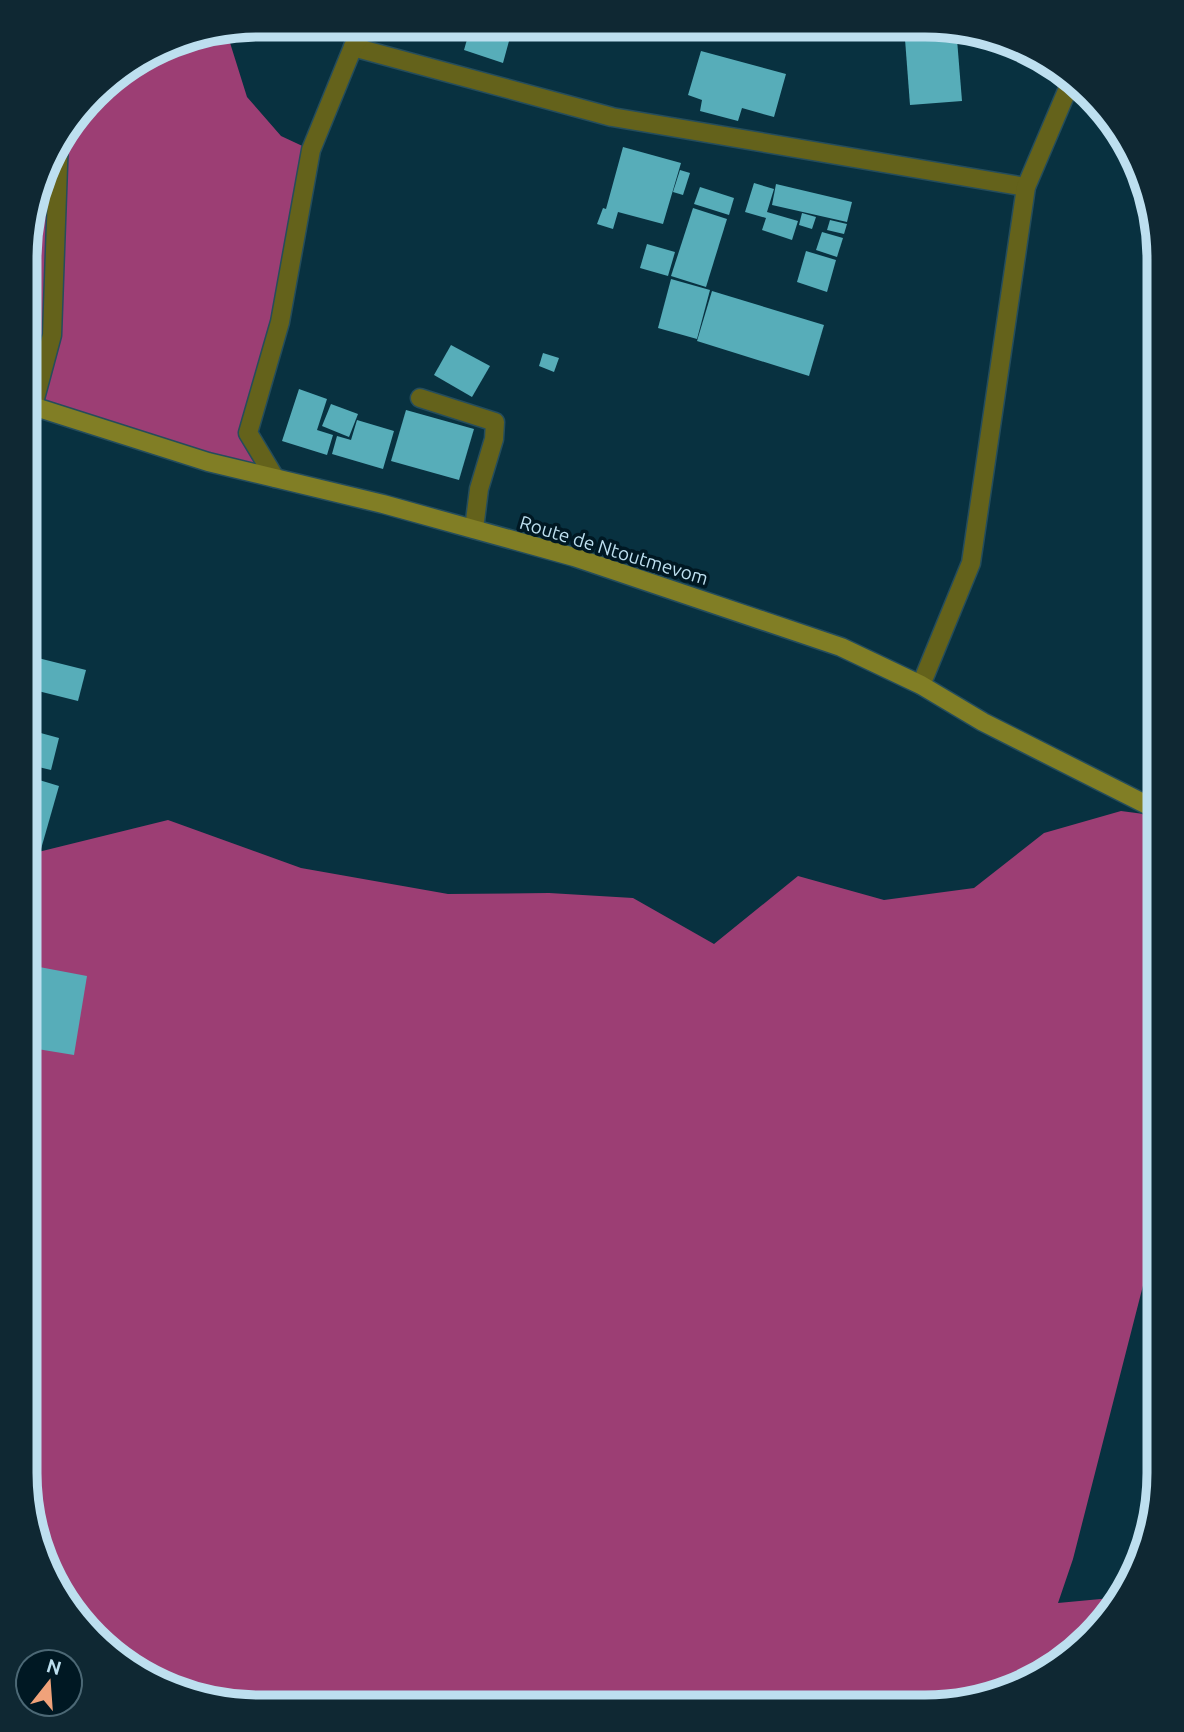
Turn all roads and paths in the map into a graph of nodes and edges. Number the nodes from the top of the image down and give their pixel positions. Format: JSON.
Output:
{"nodes":[{"id":1,"x":360,"y":37,"type":"edge"},
{"id":2,"x":353,"y":47,"type":"junction"},
{"id":3,"x":1068,"y":89,"type":"edge"},
{"id":4,"x":58,"y":166,"type":"edge"},
{"id":5,"x":1026,"y":187,"type":"junction"},
{"id":6,"x":37,"y":383,"type":"edge"},
{"id":7,"x":420,"y":398,"type":"dead end"},
{"id":8,"x":37,"y":407,"type":"edge"},
{"id":9,"x":275,"y":478,"type":"junction"},
{"id":10,"x":474,"y":529,"type":"junction"},
{"id":11,"x":921,"y":685,"type":"junction"},
{"id":12,"x":1147,"y":805,"type":"edge"}],
"edges":[{"from":1,"to":2,"type":"street"},
{"from":2,"to":5,"type":"street"},
{"from":2,"to":9,"type":"street"},
{"from":3,"to":5,"type":"street"},
{"from":4,"to":6,"type":"street"},
{"from":5,"to":11,"type":"street"},
{"from":7,"to":10,"type":"street"},
{"from":8,"to":9,"type":"street","name":"Route de Ntoutmevom"},
{"from":9,"to":10,"type":"street","name":"Route de Ntoutmevom"},
{"from":10,"to":11,"type":"street","name":"Route de Ntoutmevom"},
{"from":11,"to":12,"type":"street","name":"Route de Ntoutmevom"}]}
